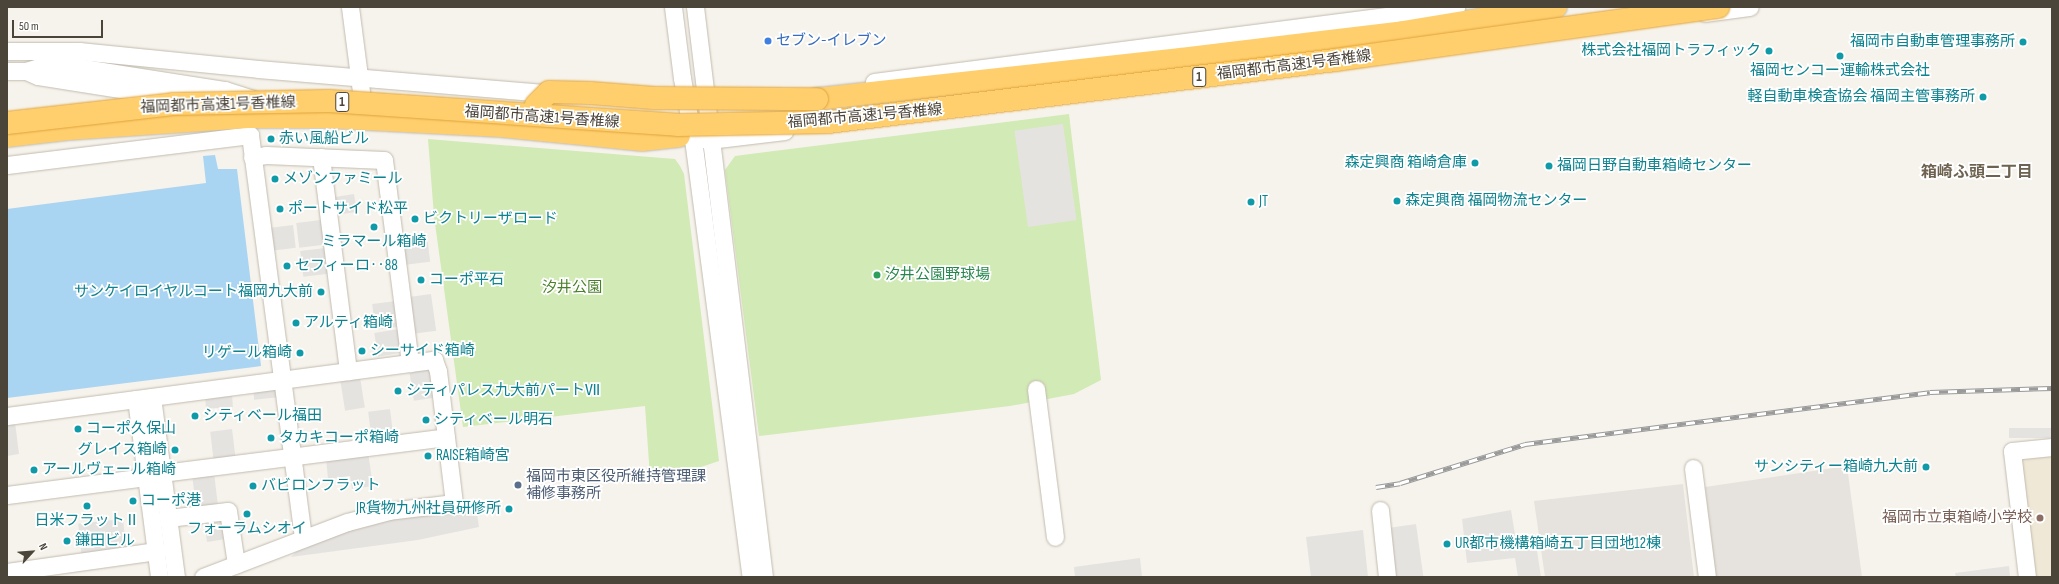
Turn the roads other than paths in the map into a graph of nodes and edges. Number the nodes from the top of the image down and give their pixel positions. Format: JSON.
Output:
{"nodes":[{"id":1,"x":673,"y":7,"type":"edge"},
{"id":2,"x":695,"y":7,"type":"edge"},
{"id":3,"x":1456,"y":7,"type":"edge"},
{"id":4,"x":1556,"y":7,"type":"edge"},
{"id":5,"x":1718,"y":7,"type":"edge"},
{"id":6,"x":1750,"y":7,"type":"edge"},
{"id":7,"x":354,"y":8,"type":"edge"},
{"id":8,"x":1676,"y":11,"type":"edge"},
{"id":9,"x":7,"y":51,"type":"edge"},
{"id":10,"x":7,"y":71,"type":"edge"},
{"id":11,"x":359,"y":77,"type":"junction"},
{"id":12,"x":362,"y":100,"type":"junction"},
{"id":13,"x":705,"y":103,"type":"junction"},
{"id":14,"x":687,"y":104,"type":"junction"},
{"id":15,"x":536,"y":105,"type":"junction"},
{"id":16,"x":7,"y":110,"type":"edge"},
{"id":17,"x":7,"y":123,"type":"edge"},
{"id":18,"x":7,"y":136,"type":"edge"},
{"id":19,"x":694,"y":138,"type":"junction"},
{"id":20,"x":252,"y":157,"type":"junction"},
{"id":21,"x":321,"y":157,"type":"junction"},
{"id":22,"x":7,"y":165,"type":"edge"},
{"id":23,"x":728,"y":353,"type":"junction"},
{"id":24,"x":410,"y":363,"type":"junction"},
{"id":25,"x":348,"y":372,"type":"junction"},
{"id":26,"x":282,"y":381,"type":"junction"},
{"id":27,"x":1036,"y":389,"type":"dead end"},
{"id":28,"x":144,"y":398,"type":"junction"},
{"id":29,"x":7,"y":416,"type":"edge"},
{"id":30,"x":446,"y":437,"type":"junction"},
{"id":31,"x":2052,"y":447,"type":"edge"},
{"id":32,"x":293,"y":457,"type":"junction"},
{"id":33,"x":1693,"y":468,"type":"dead end"},
{"id":34,"x":154,"y":475,"type":"junction"},
{"id":35,"x":7,"y":495,"type":"edge"},
{"id":36,"x":1380,"y":510,"type":"dead end"},
{"id":37,"x":168,"y":518,"type":"junction"},
{"id":38,"x":1055,"y":537,"type":"dead end"},
{"id":39,"x":303,"y":538,"type":"junction"},
{"id":40,"x":156,"y":551,"type":"junction"},
{"id":41,"x":236,"y":564,"type":"junction"},
{"id":42,"x":7,"y":572,"type":"edge"},
{"id":43,"x":159,"y":577,"type":"edge"},
{"id":44,"x":176,"y":577,"type":"edge"},
{"id":45,"x":203,"y":577,"type":"edge"},
{"id":46,"x":751,"y":577,"type":"edge"},
{"id":47,"x":764,"y":577,"type":"edge"},
{"id":48,"x":1387,"y":577,"type":"edge"},
{"id":49,"x":1707,"y":577,"type":"edge"},
{"id":50,"x":2027,"y":577,"type":"edge"}],
"edges":[{"from":1,"to":14,"type":"street"},
{"from":2,"to":13,"type":"street"},
{"from":3,"to":13,"type":"street"},
{"from":4,"to":15,"type":"highway","bridge":true},
{"from":5,"to":17,"type":"highway","name":"福岡都市高速1号香椎線","number":"1","bridge":true},
{"from":6,"to":8,"type":"street"},
{"from":7,"to":11,"type":"street"},
{"from":8,"to":15,"type":"highway","name":"福岡都市高速1号香椎線","number":"1"},
{"from":8,"to":19,"type":"street"},
{"from":9,"to":11,"type":"street"},
{"from":10,"to":12,"type":"street"},
{"from":11,"to":12,"type":"street"},
{"from":11,"to":14,"type":"street"},
{"from":12,"to":19,"type":"street"},
{"from":13,"to":14,"type":"street"},
{"from":13,"to":19,"type":"street"},
{"from":14,"to":19,"type":"street"},
{"from":15,"to":16,"type":"highway","name":"福岡都市高速1号香椎線","number":"1"},
{"from":18,"to":19,"type":"highway"},
{"from":19,"to":23,"type":"street"},
{"from":20,"to":21,"type":"street"},
{"from":20,"to":22,"type":"street"},
{"from":20,"to":26,"type":"street"},
{"from":21,"to":24,"type":"street"},
{"from":21,"to":25,"type":"street"},
{"from":23,"to":46,"type":"street"},
{"from":23,"to":47,"type":"street"},
{"from":24,"to":25,"type":"street"},
{"from":24,"to":30,"type":"street"},
{"from":25,"to":26,"type":"street"},
{"from":26,"to":28,"type":"street"},
{"from":26,"to":32,"type":"street"},
{"from":27,"to":38,"type":"street"},
{"from":28,"to":29,"type":"street"},
{"from":28,"to":34,"type":"street"},
{"from":30,"to":32,"type":"street"},
{"from":30,"to":39,"type":"street"},
{"from":31,"to":50,"type":"street"},
{"from":32,"to":34,"type":"street"},
{"from":32,"to":39,"type":"street"},
{"from":33,"to":49,"type":"street"},
{"from":34,"to":35,"type":"street"},
{"from":34,"to":37,"type":"street"},
{"from":34,"to":40,"type":"street"},
{"from":36,"to":48,"type":"street"},
{"from":37,"to":41,"type":"street"},
{"from":37,"to":44,"type":"street"},
{"from":39,"to":41,"type":"street"},
{"from":40,"to":42,"type":"street"},
{"from":40,"to":43,"type":"street"},
{"from":41,"to":45,"type":"street"}]}
